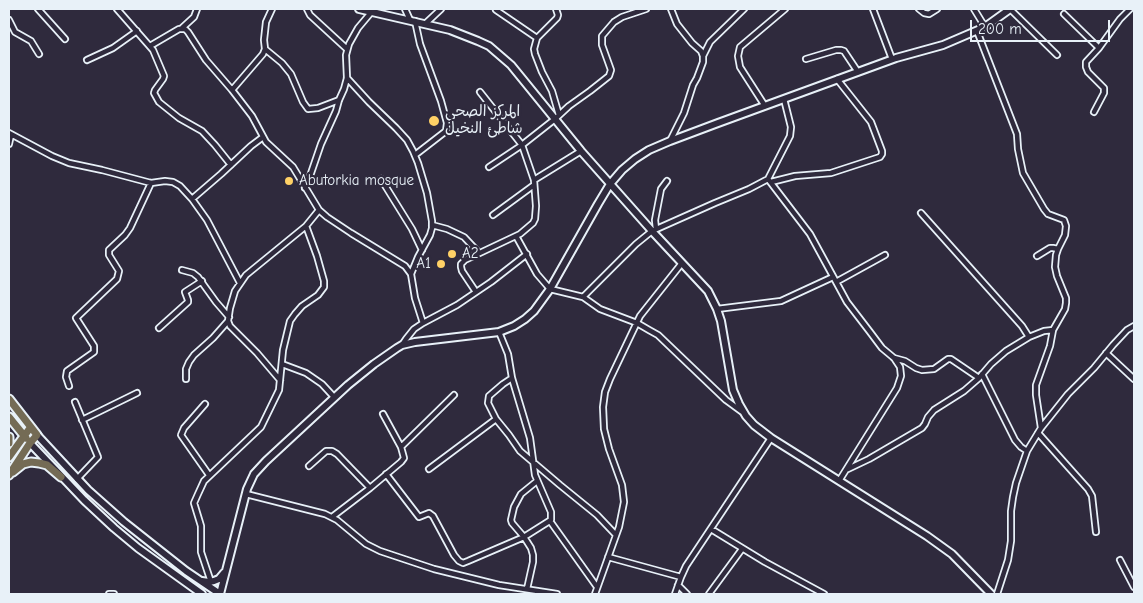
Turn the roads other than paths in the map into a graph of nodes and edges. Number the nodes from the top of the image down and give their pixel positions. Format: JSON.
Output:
{"nodes":[{"id":1,"x":38,"y":9,"type":"edge"},
{"id":2,"x":117,"y":9,"type":"edge"},
{"id":3,"x":197,"y":9,"type":"edge"},
{"id":4,"x":272,"y":9,"type":"edge"},
{"id":5,"x":307,"y":9,"type":"edge"},
{"id":6,"x":359,"y":9,"type":"edge"},
{"id":7,"x":405,"y":9,"type":"edge"},
{"id":8,"x":441,"y":9,"type":"edge"},
{"id":9,"x":556,"y":9,"type":"edge"},
{"id":10,"x":646,"y":9,"type":"edge"},
{"id":11,"x":671,"y":9,"type":"edge"},
{"id":12,"x":744,"y":9,"type":"edge"},
{"id":13,"x":784,"y":9,"type":"edge"},
{"id":14,"x":873,"y":9,"type":"edge"},
{"id":15,"x":918,"y":9,"type":"edge"},
{"id":16,"x":937,"y":9,"type":"edge"},
{"id":17,"x":974,"y":9,"type":"edge"},
{"id":18,"x":1010,"y":9,"type":"edge"},
{"id":19,"x":1130,"y":9,"type":"edge"},
{"id":20,"x":372,"y":10,"type":"edge"},
{"id":21,"x":496,"y":10,"type":"dead end"},
{"id":22,"x":1064,"y":14,"type":"dead end"},
{"id":23,"x":9,"y":20,"type":"edge"},
{"id":24,"x":412,"y":20,"type":"junction"},
{"id":25,"x":425,"y":24,"type":"junction"},
{"id":26,"x":985,"y":27,"type":"junction"},
{"id":27,"x":182,"y":28,"type":"junction"},
{"id":28,"x":137,"y":31,"type":"junction"},
{"id":29,"x":977,"y":31,"type":"junction"},
{"id":30,"x":537,"y":38,"type":"junction"},
{"id":31,"x":65,"y":39,"type":"dead end"},
{"id":32,"x":150,"y":46,"type":"junction"},
{"id":33,"x":1100,"y":48,"type":"junction"},
{"id":34,"x":265,"y":49,"type":"junction"},
{"id":35,"x":347,"y":49,"type":"junction"},
{"id":36,"x":39,"y":54,"type":"dead end"},
{"id":37,"x":1057,"y":55,"type":"dead end"},
{"id":38,"x":703,"y":56,"type":"junction"},
{"id":39,"x":806,"y":59,"type":"dead end"},
{"id":40,"x":892,"y":59,"type":"junction"},
{"id":41,"x":87,"y":60,"type":"dead end"},
{"id":42,"x":858,"y":72,"type":"junction"},
{"id":43,"x":346,"y":78,"type":"junction"},
{"id":44,"x":837,"y":79,"type":"junction"},
{"id":45,"x":232,"y":90,"type":"junction"},
{"id":46,"x":480,"y":92,"type":"dead end"},
{"id":47,"x":784,"y":99,"type":"junction"},
{"id":48,"x":339,"y":100,"type":"junction"},
{"id":49,"x":765,"y":106,"type":"junction"},
{"id":50,"x":1094,"y":112,"type":"dead end"},
{"id":51,"x":557,"y":117,"type":"junction"},
{"id":52,"x":10,"y":134,"type":"edge"},
{"id":53,"x":263,"y":137,"type":"junction"},
{"id":54,"x":670,"y":141,"type":"junction"},
{"id":55,"x":9,"y":144,"type":"edge"},
{"id":56,"x":522,"y":145,"type":"junction"},
{"id":57,"x":581,"y":151,"type":"junction"},
{"id":58,"x":415,"y":155,"type":"junction"},
{"id":59,"x":231,"y":165,"type":"junction"},
{"id":60,"x":489,"y":167,"type":"dead end"},
{"id":61,"x":381,"y":180,"type":"dead end"},
{"id":62,"x":770,"y":180,"type":"junction"},
{"id":63,"x":667,"y":181,"type":"dead end"},
{"id":64,"x":534,"y":182,"type":"junction"},
{"id":65,"x":151,"y":183,"type":"junction"},
{"id":66,"x":610,"y":184,"type":"junction"},
{"id":67,"x":305,"y":188,"type":"junction"},
{"id":68,"x":192,"y":199,"type":"junction"},
{"id":69,"x":319,"y":210,"type":"junction"},
{"id":70,"x":921,"y":213,"type":"dead end"},
{"id":71,"x":493,"y":215,"type":"dead end"},
{"id":72,"x":432,"y":225,"type":"junction"},
{"id":73,"x":306,"y":226,"type":"junction"},
{"id":74,"x":654,"y":230,"type":"junction"},
{"id":75,"x":516,"y":236,"type":"junction"},
{"id":76,"x":1058,"y":249,"type":"junction"},
{"id":77,"x":422,"y":250,"type":"junction"},
{"id":78,"x":478,"y":253,"type":"junction"},
{"id":79,"x":527,"y":254,"type":"junction"},
{"id":80,"x":885,"y":256,"type":"dead end"},
{"id":81,"x":1037,"y":256,"type":"dead end"},
{"id":82,"x":682,"y":263,"type":"junction"},
{"id":83,"x":182,"y":270,"type":"dead end"},
{"id":84,"x":411,"y":274,"type":"junction"},
{"id":85,"x":834,"y":280,"type":"junction"},
{"id":86,"x":202,"y":281,"type":"junction"},
{"id":87,"x":240,"y":283,"type":"junction"},
{"id":88,"x":550,"y":288,"type":"junction"},
{"id":89,"x":476,"y":292,"type":"junction"},
{"id":90,"x":583,"y":297,"type":"junction"},
{"id":91,"x":717,"y":309,"type":"junction"},
{"id":92,"x":229,"y":319,"type":"junction"},
{"id":93,"x":423,"y":323,"type":"junction"},
{"id":94,"x":637,"y":323,"type":"junction"},
{"id":95,"x":1134,"y":326,"type":"edge"},
{"id":96,"x":160,"y":328,"type":"dead end"},
{"id":97,"x":1053,"y":330,"type":"junction"},
{"id":98,"x":499,"y":332,"type":"junction"},
{"id":99,"x":1029,"y":337,"type":"junction"},
{"id":100,"x":402,"y":345,"type":"junction"},
{"id":101,"x":1106,"y":353,"type":"junction"},
{"id":102,"x":894,"y":358,"type":"junction"},
{"id":103,"x":282,"y":364,"type":"junction"},
{"id":104,"x":980,"y":376,"type":"junction"},
{"id":105,"x":512,"y":378,"type":"junction"},
{"id":106,"x":186,"y":379,"type":"dead end"},
{"id":107,"x":280,"y":380,"type":"junction"},
{"id":108,"x":1134,"y":380,"type":"edge"},
{"id":109,"x":69,"y":386,"type":"dead end"},
{"id":110,"x":137,"y":393,"type":"dead end"},
{"id":111,"x":454,"y":395,"type":"dead end"},
{"id":112,"x":334,"y":397,"type":"junction"},
{"id":113,"x":9,"y":399,"type":"edge"},
{"id":114,"x":75,"y":402,"type":"dead end"},
{"id":115,"x":205,"y":404,"type":"dead end"},
{"id":116,"x":742,"y":412,"type":"junction"},
{"id":117,"x":382,"y":414,"type":"dead end"},
{"id":118,"x":9,"y":417,"type":"edge"},
{"id":119,"x":496,"y":419,"type":"junction"},
{"id":120,"x":82,"y":420,"type":"junction"},
{"id":121,"x":30,"y":428,"type":"junction"},
{"id":122,"x":1040,"y":430,"type":"junction"},
{"id":123,"x":37,"y":435,"type":"junction"},
{"id":124,"x":24,"y":436,"type":"junction"},
{"id":125,"x":9,"y":437,"type":"edge"},
{"id":126,"x":771,"y":438,"type":"junction"},
{"id":127,"x":9,"y":443,"type":"edge"},
{"id":128,"x":30,"y":443,"type":"junction"},
{"id":129,"x":401,"y":447,"type":"junction"},
{"id":130,"x":1027,"y":451,"type":"junction"},
{"id":131,"x":9,"y":457,"type":"edge"},
{"id":132,"x":532,"y":461,"type":"junction"},
{"id":133,"x":309,"y":466,"type":"dead end"},
{"id":134,"x":429,"y":469,"type":"dead end"},
{"id":135,"x":846,"y":470,"type":"junction"},
{"id":136,"x":386,"y":474,"type":"junction"},
{"id":137,"x":9,"y":475,"type":"edge"},
{"id":138,"x":209,"y":475,"type":"junction"},
{"id":139,"x":61,"y":477,"type":"junction"},
{"id":140,"x":78,"y":479,"type":"junction"},
{"id":141,"x":537,"y":481,"type":"junction"},
{"id":142,"x":839,"y":482,"type":"junction"},
{"id":143,"x":370,"y":488,"type":"junction"},
{"id":144,"x":246,"y":494,"type":"junction"},
{"id":145,"x":332,"y":517,"type":"junction"},
{"id":146,"x":550,"y":521,"type":"junction"},
{"id":147,"x":710,"y":529,"type":"junction"},
{"id":148,"x":1096,"y":532,"type":"dead end"},
{"id":149,"x":616,"y":535,"type":"junction"},
{"id":150,"x":524,"y":537,"type":"junction"},
{"id":151,"x":742,"y":549,"type":"junction"},
{"id":152,"x":608,"y":557,"type":"junction"},
{"id":153,"x":1120,"y":560,"type":"dead end"},
{"id":154,"x":225,"y":572,"type":"junction"},
{"id":155,"x":681,"y":577,"type":"junction"},
{"id":156,"x":202,"y":581,"type":"junction"},
{"id":157,"x":211,"y":582,"type":"junction"},
{"id":158,"x":678,"y":585,"type":"junction"},
{"id":159,"x":1134,"y":587,"type":"edge"},
{"id":160,"x":527,"y":589,"type":"junction"},
{"id":161,"x":597,"y":592,"type":"edge"},
{"id":162,"x":109,"y":594,"type":"edge"},
{"id":163,"x":114,"y":594,"type":"edge"},
{"id":164,"x":202,"y":594,"type":"edge"},
{"id":165,"x":220,"y":594,"type":"edge"},
{"id":166,"x":557,"y":594,"type":"edge"},
{"id":167,"x":675,"y":594,"type":"edge"},
{"id":168,"x":687,"y":594,"type":"edge"},
{"id":169,"x":709,"y":594,"type":"edge"},
{"id":170,"x":824,"y":594,"type":"edge"},
{"id":171,"x":991,"y":594,"type":"edge"},
{"id":172,"x":997,"y":594,"type":"edge"}],
"edges":[{"from":1,"to":31,"type":"street"},
{"from":2,"to":28,"type":"street"},
{"from":3,"to":27,"type":"street"},
{"from":4,"to":34,"type":"street"},
{"from":5,"to":35,"type":"street"},
{"from":6,"to":20,"type":"street"},
{"from":7,"to":24,"type":"street"},
{"from":8,"to":25,"type":"street"},
{"from":9,"to":30,"type":"street"},
{"from":10,"to":51,"type":"street"},
{"from":11,"to":38,"type":"street"},
{"from":12,"to":38,"type":"street"},
{"from":13,"to":49,"type":"street"},
{"from":14,"to":40,"type":"street"},
{"from":15,"to":16,"type":"street"},
{"from":17,"to":26,"type":"street"},
{"from":18,"to":26,"type":"street"},
{"from":18,"to":37,"type":"street"},
{"from":19,"to":33,"type":"street"},
{"from":20,"to":24,"type":"street"},
{"from":20,"to":35,"type":"street"},
{"from":21,"to":30,"type":"street"},
{"from":22,"to":33,"type":"street"},
{"from":23,"to":36,"type":"street"},
{"from":24,"to":25,"type":"street"},
{"from":24,"to":58,"type":"street"},
{"from":25,"to":51,"type":"street"},
{"from":26,"to":29,"type":"street"},
{"from":27,"to":32,"type":"street"},
{"from":27,"to":45,"type":"street"},
{"from":28,"to":32,"type":"street"},
{"from":28,"to":41,"type":"street"},
{"from":29,"to":40,"type":"street"},
{"from":29,"to":76,"type":"street"},
{"from":30,"to":51,"type":"street"},
{"from":32,"to":59,"type":"street"},
{"from":33,"to":50,"type":"street"},
{"from":34,"to":45,"type":"street"},
{"from":34,"to":48,"type":"street"},
{"from":35,"to":43,"type":"street"},
{"from":38,"to":54,"type":"street"},
{"from":39,"to":42,"type":"street"},
{"from":40,"to":42,"type":"street"},
{"from":42,"to":44,"type":"street"},
{"from":43,"to":48,"type":"street"},
{"from":43,"to":58,"type":"street"},
{"from":44,"to":47,"type":"street"},
{"from":44,"to":62,"type":"street"},
{"from":45,"to":53,"type":"street"},
{"from":46,"to":56,"type":"street"},
{"from":47,"to":49,"type":"street"},
{"from":47,"to":62,"type":"street"},
{"from":48,"to":67,"type":"street"},
{"from":49,"to":54,"type":"street"},
{"from":51,"to":56,"type":"street"},
{"from":51,"to":57,"type":"street"},
{"from":52,"to":55,"type":"street"},
{"from":52,"to":65,"type":"street"},
{"from":53,"to":59,"type":"street"},
{"from":53,"to":67,"type":"street"},
{"from":54,"to":66,"type":"street"},
{"from":56,"to":60,"type":"street"},
{"from":56,"to":64,"type":"street"},
{"from":57,"to":64,"type":"street"},
{"from":57,"to":66,"type":"street"},
{"from":58,"to":72,"type":"street"},
{"from":59,"to":68,"type":"street"},
{"from":61,"to":77,"type":"street"},
{"from":62,"to":74,"type":"street"},
{"from":62,"to":85,"type":"street"},
{"from":63,"to":74,"type":"street"},
{"from":64,"to":71,"type":"street"},
{"from":64,"to":75,"type":"street"},
{"from":65,"to":68,"type":"street"},
{"from":65,"to":109,"type":"street"},
{"from":66,"to":74,"type":"street"},
{"from":66,"to":88,"type":"street"},
{"from":67,"to":69,"type":"street"},
{"from":68,"to":87,"type":"street"},
{"from":69,"to":73,"type":"street"},
{"from":69,"to":84,"type":"street"},
{"from":70,"to":99,"type":"street"},
{"from":72,"to":77,"type":"street"},
{"from":72,"to":78,"type":"street"},
{"from":73,"to":87,"type":"street"},
{"from":73,"to":103,"type":"street"},
{"from":74,"to":82,"type":"street"},
{"from":74,"to":90,"type":"street"},
{"from":75,"to":78,"type":"street"},
{"from":75,"to":79,"type":"street"},
{"from":76,"to":81,"type":"street"},
{"from":76,"to":97,"type":"street"},
{"from":77,"to":84,"type":"street"},
{"from":78,"to":89,"type":"street"},
{"from":79,"to":88,"type":"street"},
{"from":79,"to":89,"type":"street"},
{"from":80,"to":85,"type":"street"},
{"from":82,"to":91,"type":"street"},
{"from":82,"to":94,"type":"street"},
{"from":83,"to":86,"type":"street"},
{"from":84,"to":93,"type":"street"},
{"from":85,"to":91,"type":"street"},
{"from":85,"to":102,"type":"street"},
{"from":86,"to":92,"type":"street"},
{"from":86,"to":96,"type":"street"},
{"from":87,"to":92,"type":"street"},
{"from":88,"to":90,"type":"street"},
{"from":88,"to":98,"type":"street"},
{"from":89,"to":93,"type":"street"},
{"from":90,"to":94,"type":"street"},
{"from":91,"to":116,"type":"street"},
{"from":92,"to":106,"type":"street"},
{"from":92,"to":107,"type":"street"},
{"from":93,"to":100,"type":"street"},
{"from":94,"to":116,"type":"street"},
{"from":94,"to":149,"type":"street"},
{"from":95,"to":101,"type":"street"},
{"from":97,"to":99,"type":"street"},
{"from":97,"to":122,"type":"street"},
{"from":98,"to":100,"type":"street"},
{"from":98,"to":105,"type":"street"},
{"from":99,"to":104,"type":"street"},
{"from":100,"to":112,"type":"street"},
{"from":101,"to":108,"type":"street"},
{"from":101,"to":122,"type":"street"},
{"from":102,"to":104,"type":"street"},
{"from":102,"to":135,"type":"street"},
{"from":103,"to":107,"type":"street"},
{"from":103,"to":112,"type":"street"},
{"from":104,"to":130,"type":"street"},
{"from":104,"to":135,"type":"street"},
{"from":105,"to":119,"type":"street"},
{"from":105,"to":132,"type":"street"},
{"from":107,"to":138,"type":"street"},
{"from":110,"to":120,"type":"street"},
{"from":111,"to":129,"type":"street"},
{"from":112,"to":144,"type":"street"},
{"from":113,"to":121,"type":"main road"},
{"from":114,"to":120,"type":"street"},
{"from":115,"to":138,"type":"street"},
{"from":116,"to":126,"type":"street"},
{"from":117,"to":129,"type":"street"},
{"from":118,"to":124,"type":"main road"},
{"from":119,"to":132,"type":"street"},
{"from":119,"to":134,"type":"street"},
{"from":120,"to":140,"type":"street"},
{"from":121,"to":123,"type":"main road"},
{"from":121,"to":124,"type":"main road"},
{"from":122,"to":130,"type":"street"},
{"from":122,"to":148,"type":"street"},
{"from":123,"to":128,"type":"main road"},
{"from":123,"to":140,"type":"street"},
{"from":124,"to":128,"type":"main road"},
{"from":124,"to":131,"type":"main road"},
{"from":125,"to":127,"type":"main road"},
{"from":126,"to":142,"type":"street"},
{"from":126,"to":147,"type":"street"},
{"from":128,"to":137,"type":"main road"},
{"from":128,"to":139,"type":"street"},
{"from":129,"to":136,"type":"street"},
{"from":130,"to":172,"type":"street"},
{"from":132,"to":141,"type":"street"},
{"from":132,"to":149,"type":"street"},
{"from":133,"to":143,"type":"street"},
{"from":135,"to":142,"type":"street"},
{"from":136,"to":143,"type":"street"},
{"from":136,"to":150,"type":"street"},
{"from":137,"to":139,"type":"main road"},
{"from":138,"to":157,"type":"street"},
{"from":139,"to":164,"type":"street"},
{"from":140,"to":156,"type":"street"},
{"from":141,"to":146,"type":"street"},
{"from":141,"to":150,"type":"street"},
{"from":142,"to":171,"type":"street"},
{"from":143,"to":145,"type":"street"},
{"from":144,"to":145,"type":"street"},
{"from":144,"to":154,"type":"street"},
{"from":145,"to":160,"type":"street"},
{"from":146,"to":150,"type":"street"},
{"from":146,"to":161,"type":"street"},
{"from":147,"to":151,"type":"street"},
{"from":147,"to":155,"type":"street"},
{"from":149,"to":152,"type":"street"},
{"from":150,"to":160,"type":"street"},
{"from":151,"to":169,"type":"street"},
{"from":151,"to":170,"type":"street"},
{"from":152,"to":155,"type":"street"},
{"from":152,"to":161,"type":"street"},
{"from":153,"to":159,"type":"street"},
{"from":154,"to":157,"type":"street"},
{"from":154,"to":165,"type":"street"},
{"from":155,"to":158,"type":"street"},
{"from":156,"to":157,"type":"street"},
{"from":156,"to":165,"type":"street"},
{"from":158,"to":167,"type":"street"},
{"from":158,"to":168,"type":"street"},
{"from":160,"to":166,"type":"street"},
{"from":162,"to":163,"type":"street"}]}
